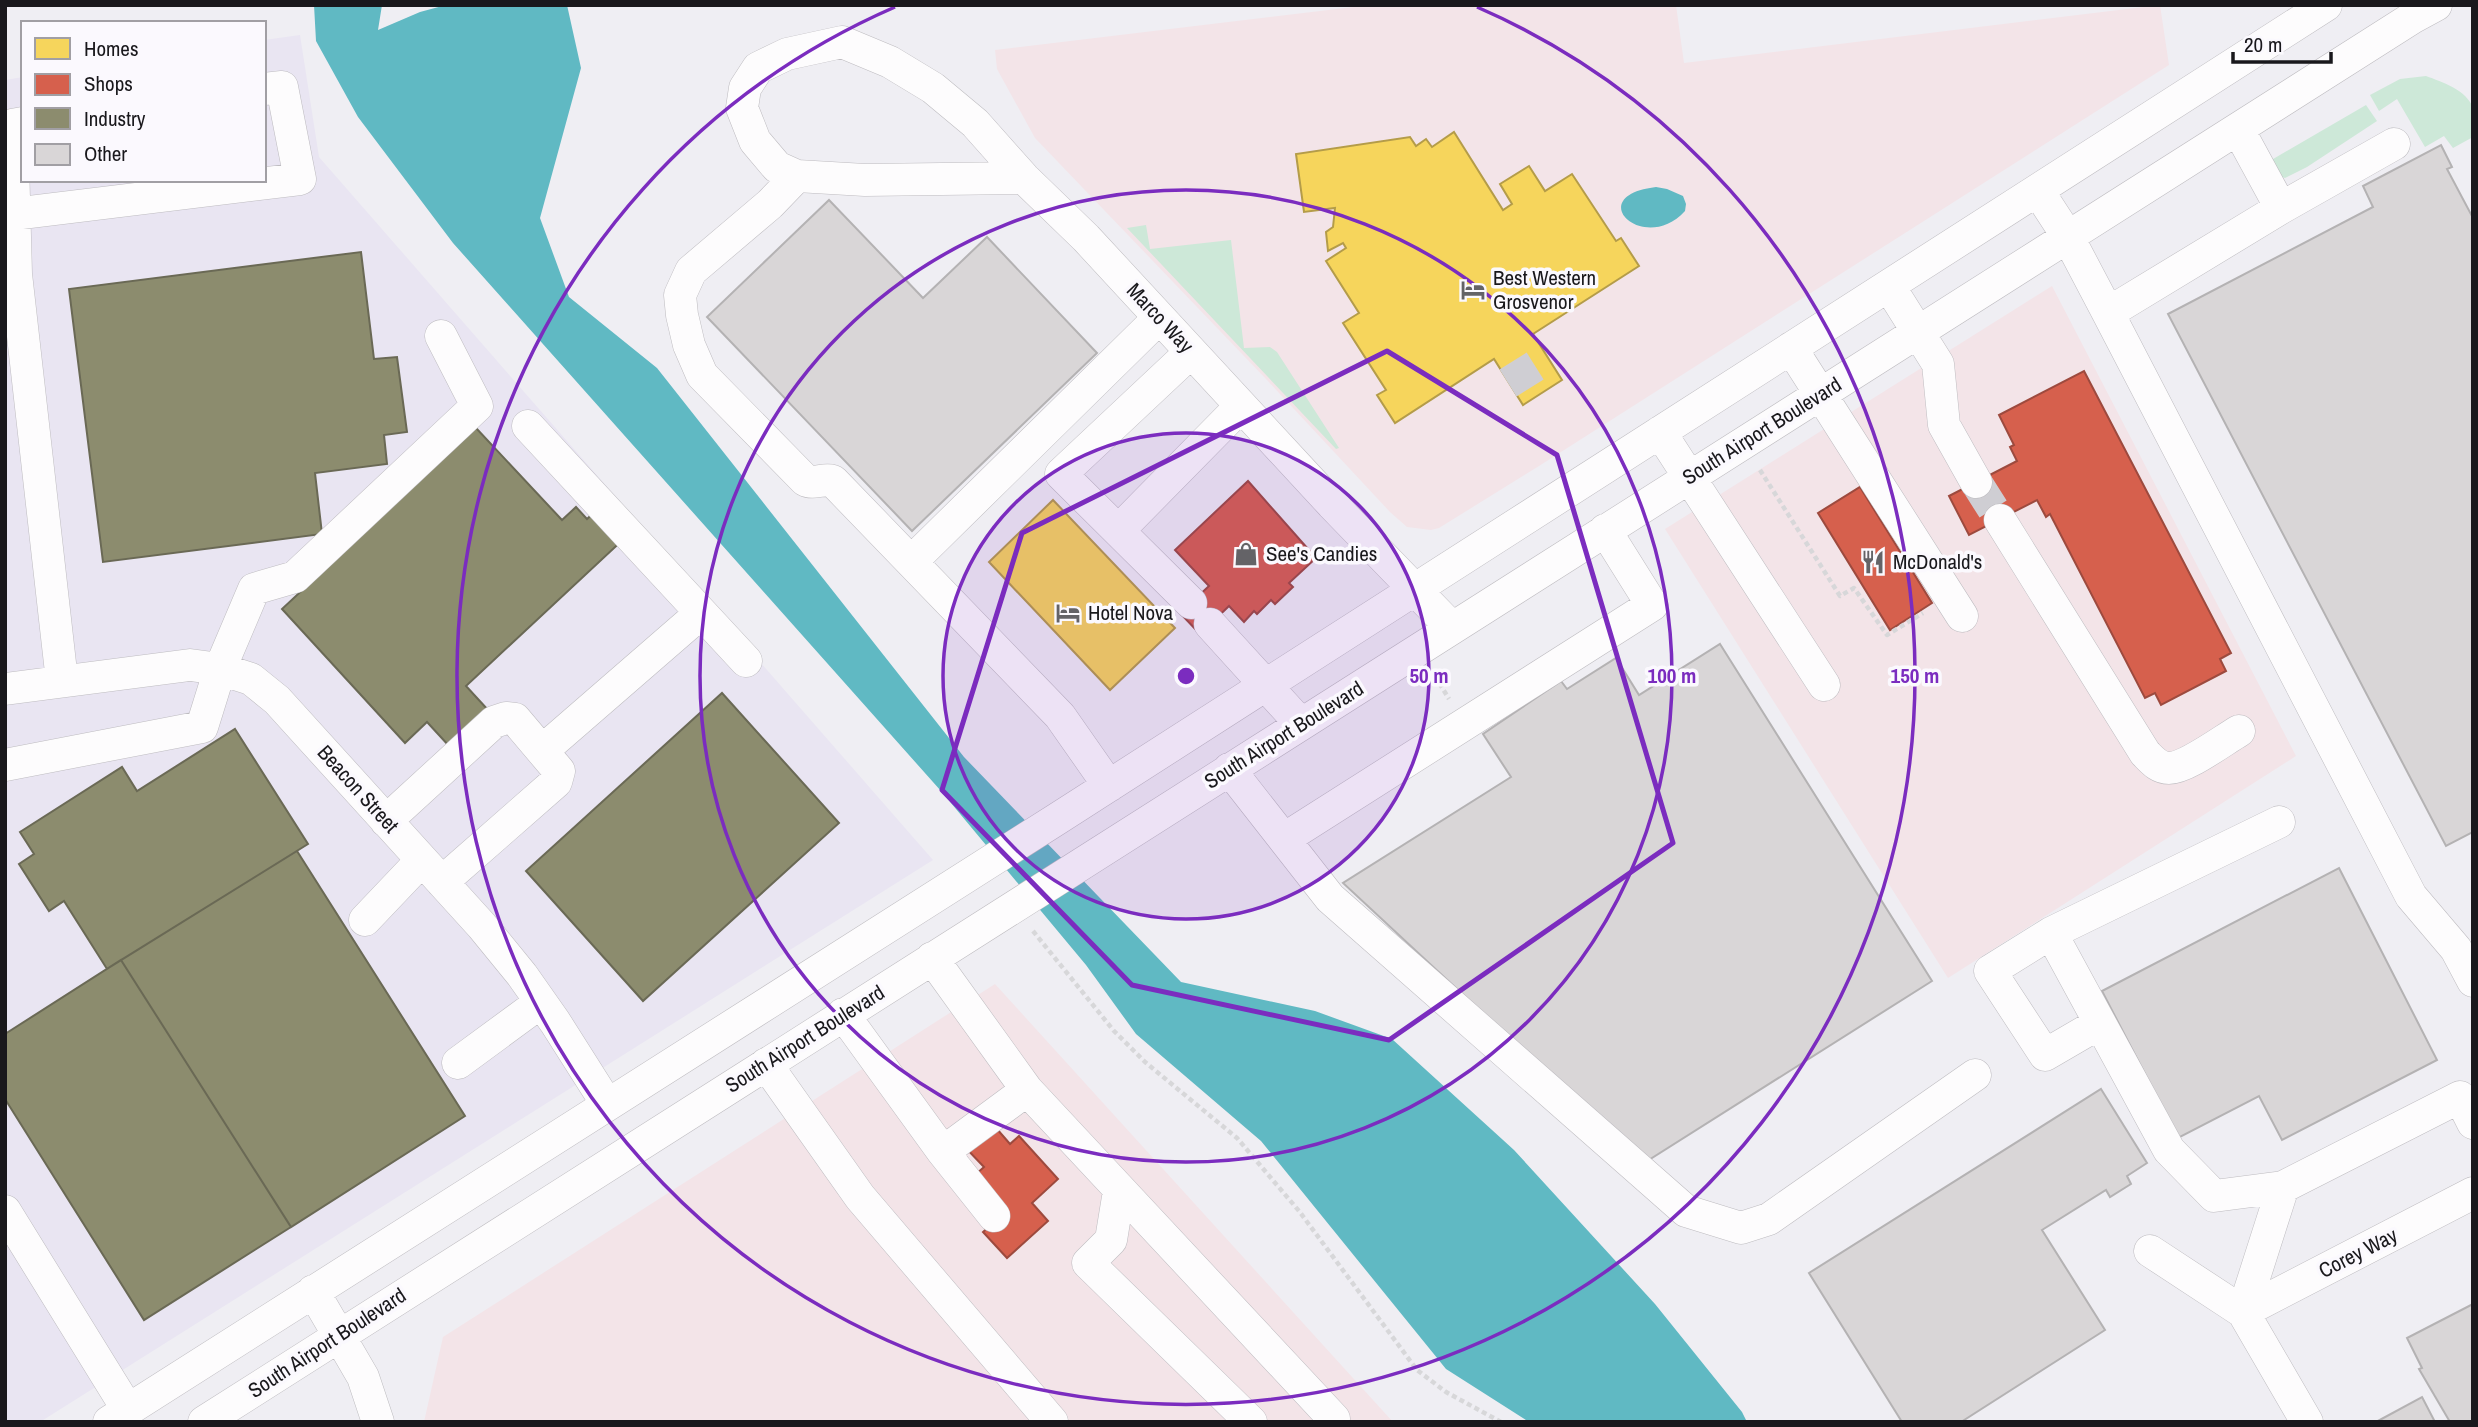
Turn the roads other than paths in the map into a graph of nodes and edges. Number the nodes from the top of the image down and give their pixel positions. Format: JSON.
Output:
{"nodes":[{"id":1,"x":2326,"y":5,"type":"edge"},
{"id":2,"x":2436,"y":5,"type":"edge"},
{"id":3,"x":266,"y":89,"type":"edge"},
{"id":4,"x":21,"y":123,"type":"edge"},
{"id":5,"x":2238,"y":129,"type":"junction"},
{"id":6,"x":2394,"y":144,"type":"dead end"},
{"id":7,"x":797,"y":176,"type":"junction"},
{"id":8,"x":1024,"y":178,"type":"junction"},
{"id":9,"x":2038,"y":191,"type":"junction"},
{"id":10,"x":2281,"y":208,"type":"junction"},
{"id":11,"x":10,"y":214,"type":"edge"},
{"id":12,"x":2068,"y":237,"type":"junction"},
{"id":13,"x":1889,"y":286,"type":"junction"},
{"id":14,"x":2108,"y":313,"type":"junction"},
{"id":15,"x":1159,"y":318,"type":"junction"},
{"id":16,"x":1918,"y":332,"type":"junction"},
{"id":17,"x":441,"y":337,"type":"dead end"},
{"id":18,"x":1791,"y":348,"type":"junction"},
{"id":19,"x":1191,"y":352,"type":"junction"},
{"id":20,"x":1820,"y":394,"type":"junction"},
{"id":21,"x":1241,"y":406,"type":"junction"},
{"id":22,"x":528,"y":426,"type":"dead end"},
{"id":23,"x":1660,"y":432,"type":"junction"},
{"id":24,"x":1689,"y":477,"type":"junction"},
{"id":25,"x":1976,"y":482,"type":"tunnel mouth"},
{"id":26,"x":2000,"y":520,"type":"tunnel mouth"},
{"id":27,"x":1119,"y":530,"type":"junction"},
{"id":28,"x":1605,"y":530,"type":"junction"},
{"id":29,"x":912,"y":561,"type":"junction"},
{"id":30,"x":1414,"y":589,"type":"junction"},
{"id":31,"x":1947,"y":612,"type":"road end"},
{"id":32,"x":701,"y":613,"type":"junction"},
{"id":33,"x":1452,"y":628,"type":"junction"},
{"id":34,"x":746,"y":662,"type":"dead end"},
{"id":35,"x":220,"y":669,"type":"junction"},
{"id":36,"x":62,"y":681,"type":"junction"},
{"id":37,"x":1265,"y":685,"type":"junction"},
{"id":38,"x":1825,"y":685,"type":"dead end"},
{"id":39,"x":5,"y":689,"type":"edge"},
{"id":40,"x":1301,"y":724,"type":"junction"},
{"id":41,"x":2239,"y":731,"type":"dead end"},
{"id":42,"x":542,"y":751,"type":"junction"},
{"id":43,"x":5,"y":765,"type":"edge"},
{"id":44,"x":1229,"y":769,"type":"junction"},
{"id":45,"x":1109,"y":786,"type":"junction"},
{"id":46,"x":386,"y":821,"type":"junction"},
{"id":47,"x":2278,"y":822,"type":"dead end"},
{"id":48,"x":1284,"y":839,"type":"junction"},
{"id":49,"x":432,"y":871,"type":"junction"},
{"id":50,"x":365,"y":920,"type":"dead end"},
{"id":51,"x":2051,"y":933,"type":"junction"},
{"id":52,"x":932,"y":958,"type":"junction"},
{"id":53,"x":2473,"y":981,"type":"edge"},
{"id":54,"x":541,"y":1002,"type":"junction"},
{"id":55,"x":843,"y":1014,"type":"junction"},
{"id":56,"x":2100,"y":1023,"type":"junction"},
{"id":57,"x":457,"y":1063,"type":"dead end"},
{"id":58,"x":766,"y":1064,"type":"junction"},
{"id":59,"x":1975,"y":1075,"type":"dead end"},
{"id":60,"x":1027,"y":1090,"type":"junction"},
{"id":61,"x":607,"y":1104,"type":"junction"},
{"id":62,"x":2473,"y":1123,"type":"edge"},
{"id":63,"x":943,"y":1152,"type":"junction"},
{"id":64,"x":2283,"y":1187,"type":"junction"},
{"id":65,"x":1119,"y":1191,"type":"junction"},
{"id":66,"x":2473,"y":1193,"type":"edge"},
{"id":67,"x":5,"y":1212,"type":"edge"},
{"id":68,"x":994,"y":1216,"type":"dead end"},
{"id":69,"x":2150,"y":1251,"type":"dead end"},
{"id":70,"x":313,"y":1292,"type":"junction"},
{"id":71,"x":2243,"y":1312,"type":"junction"},
{"id":72,"x":340,"y":1336,"type":"junction"},
{"id":73,"x":118,"y":1416,"type":"edge"},
{"id":74,"x":204,"y":1422,"type":"edge"},
{"id":75,"x":378,"y":1422,"type":"edge"},
{"id":76,"x":1052,"y":1422,"type":"edge"},
{"id":77,"x":1251,"y":1422,"type":"edge"},
{"id":78,"x":1332,"y":1422,"type":"edge"},
{"id":79,"x":2307,"y":1422,"type":"edge"}],
"edges":[{"from":1,"to":9,"type":"street"},
{"from":2,"to":5,"type":"street","name":"South Airport Boulevard"},
{"from":3,"to":11,"type":"street"},
{"from":4,"to":11,"type":"street"},
{"from":5,"to":10,"type":"street"},
{"from":5,"to":12,"type":"street","name":"South Airport Boulevard"},
{"from":6,"to":10,"type":"street"},
{"from":7,"to":8,"type":"street"},
{"from":7,"to":8,"type":"street","name":"Marco Way"},
{"from":7,"to":29,"type":"street"},
{"from":8,"to":15,"type":"street","name":"Marco Way"},
{"from":9,"to":12,"type":"street"},
{"from":9,"to":13,"type":"street"},
{"from":10,"to":14,"type":"street"},
{"from":11,"to":36,"type":"street"},
{"from":12,"to":14,"type":"street"},
{"from":12,"to":16,"type":"street","name":"South Airport Boulevard"},
{"from":13,"to":16,"type":"street"},
{"from":13,"to":18,"type":"street"},
{"from":14,"to":53,"type":"street"},
{"from":15,"to":19,"type":"street","name":"Marco Way"},
{"from":15,"to":29,"type":"street"},
{"from":16,"to":20,"type":"street","name":"South Airport Boulevard"},
{"from":16,"to":25,"type":"street"},
{"from":17,"to":35,"type":"street"},
{"from":18,"to":20,"type":"street"},
{"from":18,"to":23,"type":"street"},
{"from":19,"to":21,"type":"street","name":"Marco Way"},
{"from":19,"to":27,"type":"street"},
{"from":20,"to":24,"type":"street","name":"South Airport Boulevard"},
{"from":20,"to":31,"type":"street"},
{"from":21,"to":27,"type":"street"},
{"from":21,"to":30,"type":"street","name":"Marco Way"},
{"from":22,"to":32,"type":"street"},
{"from":23,"to":24,"type":"street"},
{"from":23,"to":30,"type":"street"},
{"from":24,"to":28,"type":"street","name":"South Airport Boulevard"},
{"from":24,"to":38,"type":"street"},
{"from":26,"to":41,"type":"street"},
{"from":27,"to":37,"type":"street"},
{"from":28,"to":33,"type":"street","name":"South Airport Boulevard"},
{"from":28,"to":48,"type":"street"},
{"from":29,"to":45,"type":"street"},
{"from":30,"to":33,"type":"street","name":"Marco Way"},
{"from":30,"to":37,"type":"street"},
{"from":32,"to":34,"type":"street"},
{"from":32,"to":42,"type":"street"},
{"from":33,"to":40,"type":"street","name":"South Airport Boulevard"},
{"from":35,"to":36,"type":"street","name":"Beacon Street"},
{"from":35,"to":43,"type":"street"},
{"from":35,"to":46,"type":"street","name":"Beacon Street"},
{"from":36,"to":39,"type":"street","name":"Beacon Street"},
{"from":37,"to":40,"type":"street"},
{"from":37,"to":45,"type":"street"},
{"from":40,"to":44,"type":"street","name":"South Airport Boulevard"},
{"from":42,"to":46,"type":"street"},
{"from":42,"to":49,"type":"street"},
{"from":44,"to":48,"type":"street"},
{"from":44,"to":52,"type":"street","name":"South Airport Boulevard"},
{"from":45,"to":61,"type":"street"},
{"from":46,"to":49,"type":"street","name":"Beacon Street"},
{"from":47,"to":51,"type":"street"},
{"from":48,"to":59,"type":"street"},
{"from":49,"to":50,"type":"street"},
{"from":49,"to":54,"type":"street","name":"Beacon Street"},
{"from":51,"to":56,"type":"street"},
{"from":51,"to":56,"type":"street"},
{"from":52,"to":55,"type":"street","name":"South Airport Boulevard"},
{"from":52,"to":60,"type":"street"},
{"from":54,"to":57,"type":"street"},
{"from":54,"to":61,"type":"street","name":"Beacon Street"},
{"from":55,"to":58,"type":"street","name":"South Airport Boulevard"},
{"from":55,"to":63,"type":"street"},
{"from":56,"to":64,"type":"street"},
{"from":58,"to":72,"type":"street","name":"South Airport Boulevard"},
{"from":58,"to":76,"type":"street"},
{"from":60,"to":63,"type":"street"},
{"from":60,"to":65,"type":"street"},
{"from":61,"to":70,"type":"street"},
{"from":62,"to":64,"type":"street"},
{"from":63,"to":68,"type":"street"},
{"from":64,"to":71,"type":"street"},
{"from":65,"to":77,"type":"street"},
{"from":65,"to":78,"type":"street"},
{"from":66,"to":71,"type":"street","name":"Corey Way"},
{"from":67,"to":73,"type":"street"},
{"from":69,"to":71,"type":"street"},
{"from":70,"to":72,"type":"street"},
{"from":70,"to":73,"type":"street"},
{"from":71,"to":79,"type":"street"},
{"from":72,"to":74,"type":"street","name":"South Airport Boulevard"},
{"from":72,"to":75,"type":"street"}]}
